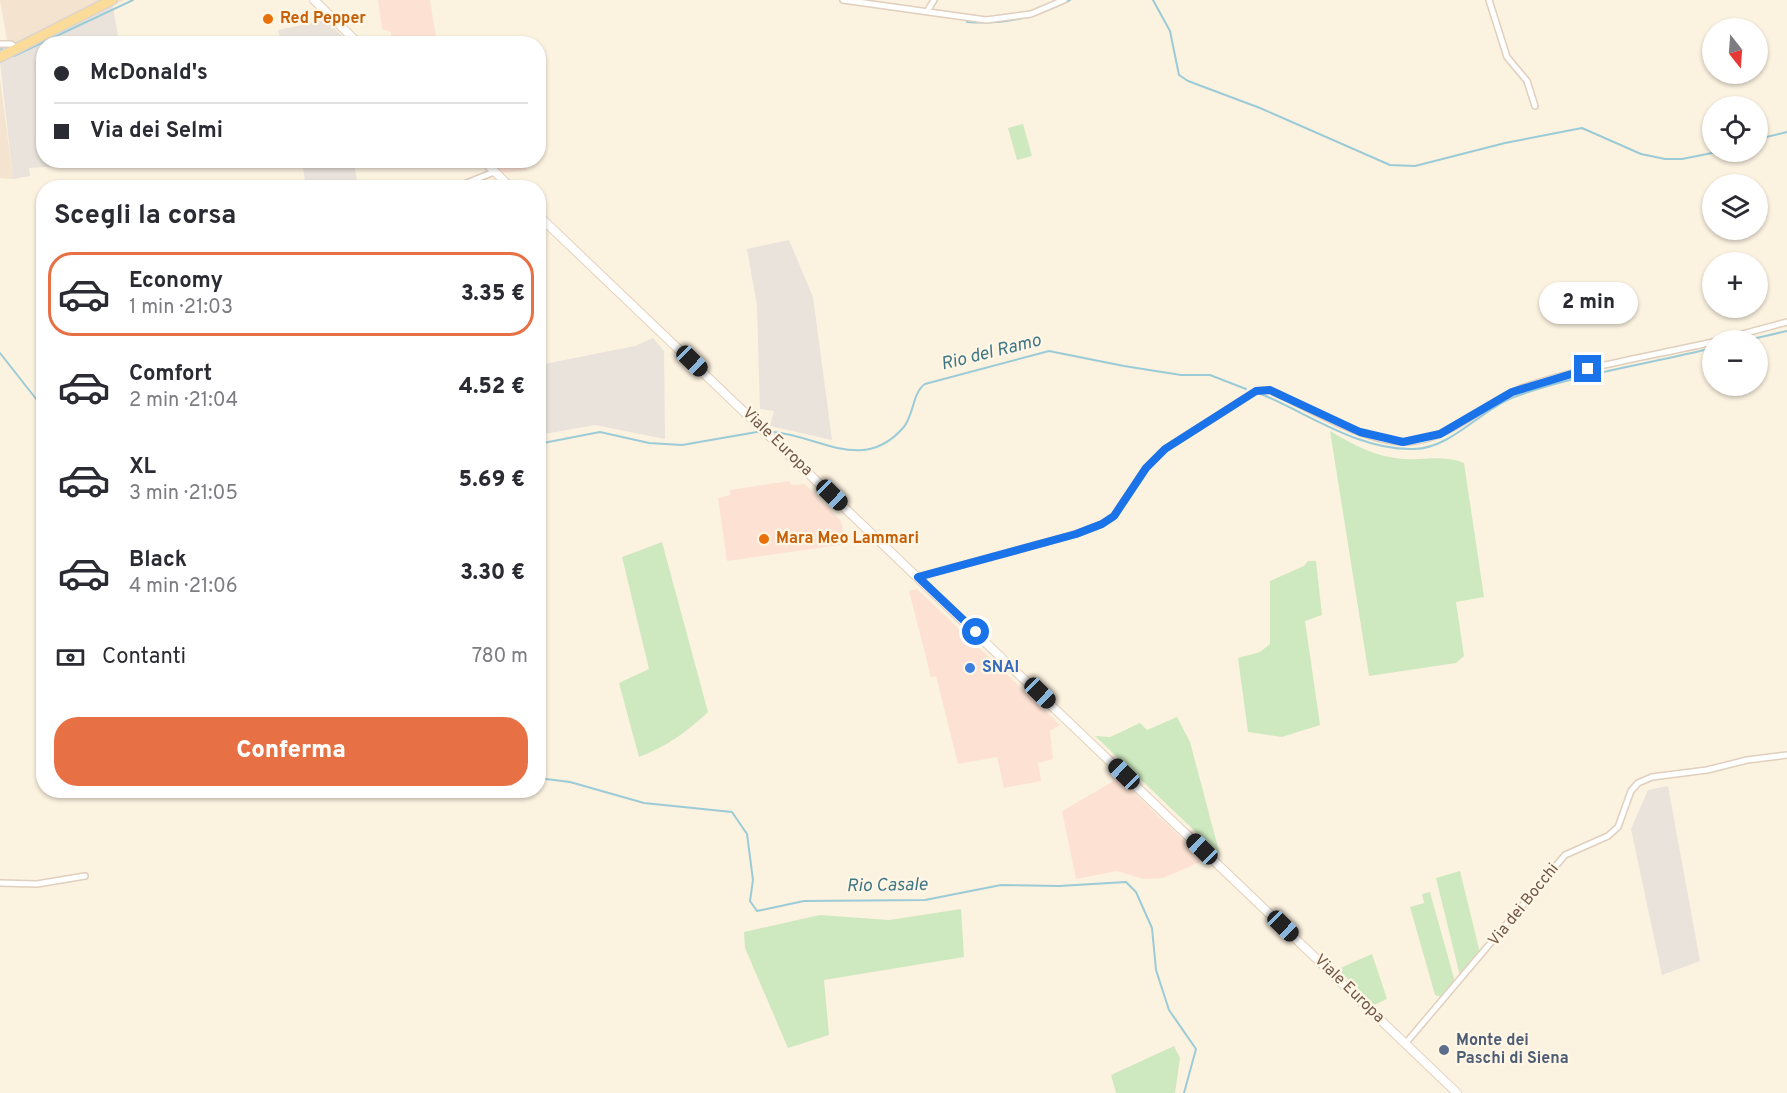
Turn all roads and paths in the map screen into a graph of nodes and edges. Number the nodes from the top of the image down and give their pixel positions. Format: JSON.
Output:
{"nodes":[{"id":1,"x":112,"y":0,"type":"edge"},
{"id":2,"x":314,"y":0,"type":"edge"},
{"id":3,"x":843,"y":0,"type":"edge"},
{"id":4,"x":934,"y":0,"type":"edge"},
{"id":5,"x":1064,"y":0,"type":"edge"},
{"id":6,"x":1489,"y":0,"type":"edge"},
{"id":7,"x":97,"y":3,"type":"edge"},
{"id":8,"x":928,"y":10,"type":"junction"},
{"id":9,"x":38,"y":36,"type":"edge"},
{"id":10,"x":351,"y":36,"type":"edge"},
{"id":11,"x":36,"y":37,"type":"edge"},
{"id":12,"x":0,"y":44,"type":"edge"},
{"id":13,"x":16,"y":48,"type":"junction"},
{"id":14,"x":0,"y":57,"type":"edge"},
{"id":15,"x":1535,"y":106,"type":"dead end"},
{"id":16,"x":490,"y":168,"type":"edge"},
{"id":17,"x":494,"y":172,"type":"junction"},
{"id":18,"x":474,"y":180,"type":"edge"},
{"id":19,"x":502,"y":180,"type":"edge"},
{"id":20,"x":546,"y":222,"type":"edge"},
{"id":21,"x":1787,"y":322,"type":"edge"},
{"id":22,"x":1757,"y":330,"type":"edge"},
{"id":23,"x":1702,"y":344,"type":"edge"},
{"id":24,"x":918,"y":577,"type":"junction"},
{"id":25,"x":1787,"y":755,"type":"edge"},
{"id":26,"x":85,"y":876,"type":"dead end"},
{"id":27,"x":0,"y":883,"type":"edge"},
{"id":28,"x":1405,"y":1044,"type":"junction"},
{"id":29,"x":1456,"y":1093,"type":"edge"}],
"edges":[{"from":1,"to":7,"type":"main road"},
{"from":2,"to":10,"type":"main road"},
{"from":3,"to":8,"type":"street"},
{"from":4,"to":8,"type":"street"},
{"from":5,"to":8,"type":"street"},
{"from":6,"to":15,"type":"street"},
{"from":7,"to":9,"type":"main road"},
{"from":11,"to":13,"type":"main road"},
{"from":12,"to":13,"type":"street"},
{"from":13,"to":14,"type":"main road"},
{"from":16,"to":17,"type":"main road"},
{"from":17,"to":18,"type":"street"},
{"from":17,"to":19,"type":"main road"},
{"from":20,"to":24,"type":"main road","name":"Viale Europa"},
{"from":21,"to":22,"type":"street"},
{"from":23,"to":24,"type":"street"},
{"from":24,"to":28,"type":"main road","name":"Viale Europa"},
{"from":25,"to":28,"type":"street","name":"Via dei Bocchi"},
{"from":26,"to":27,"type":"street"},
{"from":28,"to":29,"type":"main road","name":"Viale Europa"}]}
